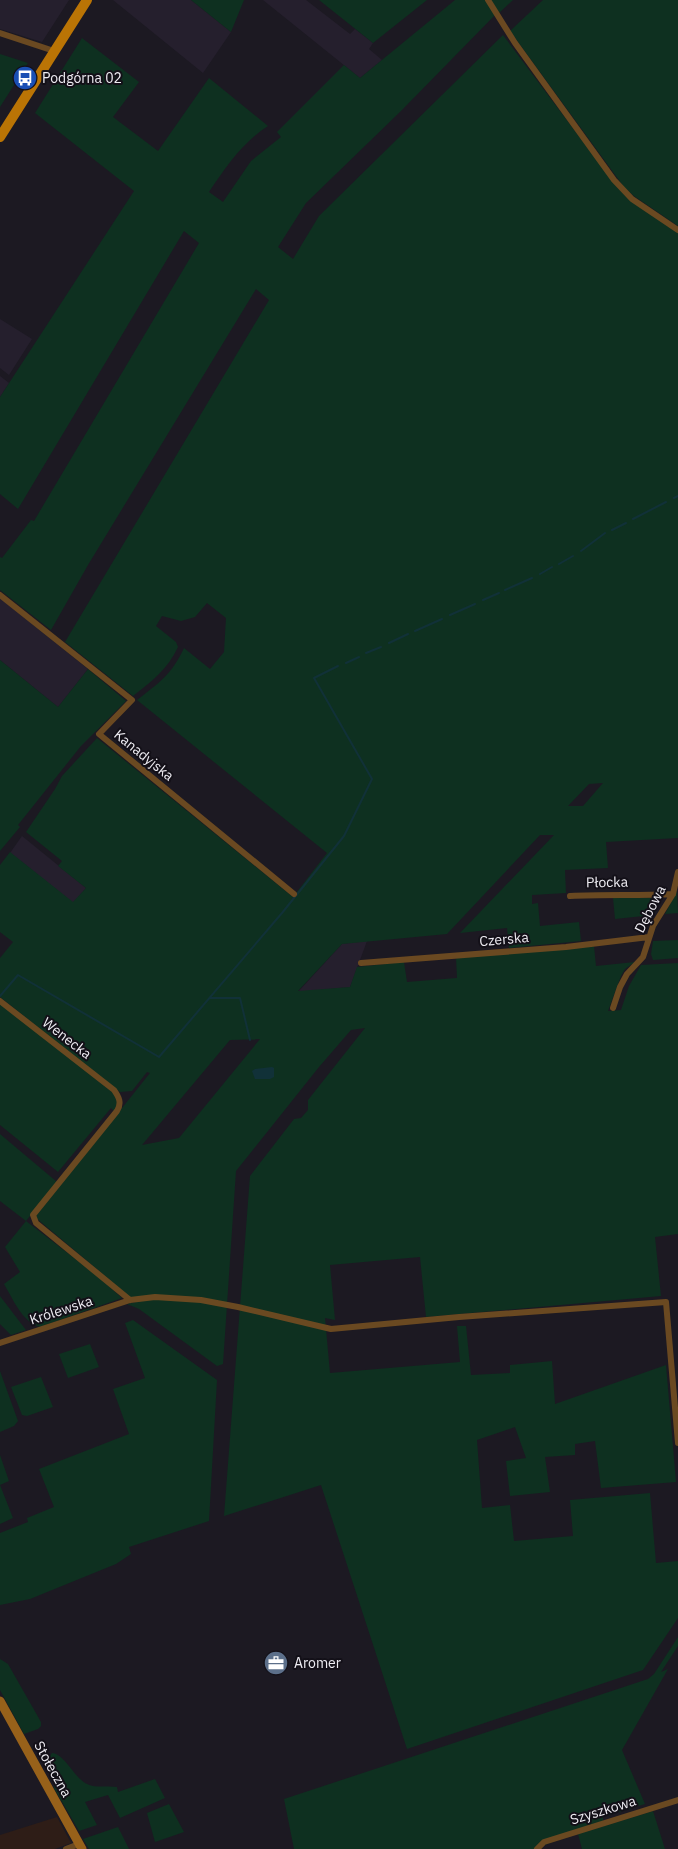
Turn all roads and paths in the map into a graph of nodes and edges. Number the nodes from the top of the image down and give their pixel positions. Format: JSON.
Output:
{"nodes":[{"id":1,"x":87,"y":0,"type":"edge"},
{"id":2,"x":488,"y":0,"type":"edge"},
{"id":3,"x":0,"y":32,"type":"edge"},
{"id":4,"x":54,"y":51,"type":"junction"},
{"id":5,"x":0,"y":137,"type":"edge"},
{"id":6,"x":678,"y":230,"type":"edge"},
{"id":7,"x":0,"y":595,"type":"edge"},
{"id":8,"x":678,"y":872,"type":"edge"},
{"id":9,"x":294,"y":894,"type":"dead end"},
{"id":10,"x":673,"y":894,"type":"junction"},
{"id":11,"x":570,"y":896,"type":"dead end"},
{"id":12,"x":649,"y":937,"type":"junction"},
{"id":13,"x":362,"y":963,"type":"dead end"},
{"id":14,"x":0,"y":1001,"type":"edge"},
{"id":15,"x":613,"y":1008,"type":"dead end"},
{"id":16,"x":130,"y":1300,"type":"junction"},
{"id":17,"x":0,"y":1343,"type":"edge"},
{"id":18,"x":678,"y":1443,"type":"edge"},
{"id":19,"x":0,"y":1701,"type":"edge"},
{"id":20,"x":678,"y":1800,"type":"edge"},
{"id":21,"x":81,"y":1847,"type":"edge"},
{"id":22,"x":66,"y":1849,"type":"edge"},
{"id":23,"x":538,"y":1849,"type":"edge"}],
"edges":[{"from":1,"to":4,"type":"main road"},
{"from":2,"to":6,"type":"street"},
{"from":3,"to":4,"type":"street"},
{"from":4,"to":5,"type":"main road"},
{"from":7,"to":9,"type":"street","name":"Kanadyjska"},
{"from":8,"to":10,"type":"street","name":"Dębowa"},
{"from":10,"to":11,"type":"street","name":"Płocka"},
{"from":10,"to":12,"type":"street","name":"Dębowa"},
{"from":12,"to":13,"type":"street","name":"Czerska"},
{"from":12,"to":15,"type":"street","name":"Dębowa"},
{"from":14,"to":16,"type":"street","name":"Wenecka"},
{"from":16,"to":17,"type":"street","name":"Królewska"},
{"from":16,"to":18,"type":"street","name":"Królewska"},
{"from":19,"to":21,"type":"street","name":"Stołeczna"},
{"from":20,"to":23,"type":"street","name":"Szyszkowa"},
{"from":21,"to":22,"type":"street"}]}
